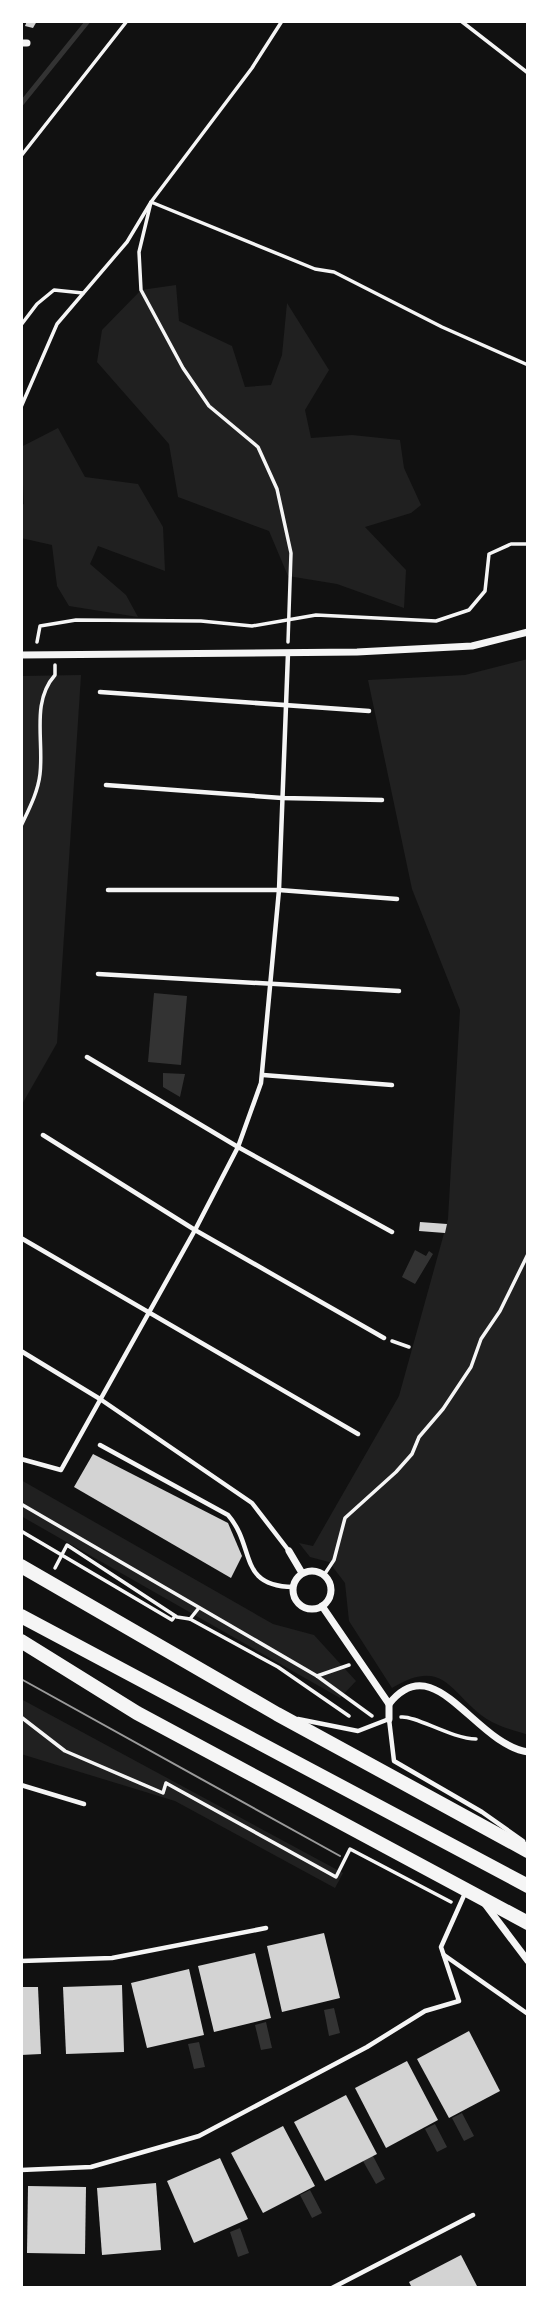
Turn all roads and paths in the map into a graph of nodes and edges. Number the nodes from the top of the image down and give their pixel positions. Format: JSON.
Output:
{"nodes":[{"id":1,"x":127,"y":21,"type":"edge"},
{"id":2,"x":282,"y":21,"type":"edge"},
{"id":3,"x":461,"y":21,"type":"edge"},
{"id":4,"x":528,"y":73,"type":"edge"},
{"id":5,"x":21,"y":156,"type":"edge"},
{"id":6,"x":151,"y":202,"type":"junction"},
{"id":7,"x":83,"y":293,"type":"junction"},
{"id":8,"x":21,"y":326,"type":"edge"},
{"id":9,"x":528,"y":365,"type":"edge"},
{"id":10,"x":21,"y":407,"type":"edge"},
{"id":11,"x":528,"y":544,"type":"edge"},
{"id":12,"x":289,"y":620,"type":"junction"},
{"id":13,"x":528,"y":632,"type":"edge"},
{"id":14,"x":30,"y":642,"type":"dead end"},
{"id":15,"x":38,"y":642,"type":"junction"},
{"id":16,"x":288,"y":653,"type":"junction"},
{"id":17,"x":21,"y":655,"type":"edge"},
{"id":18,"x":55,"y":655,"type":"junction"},
{"id":19,"x":100,"y":692,"type":"dead end"},
{"id":20,"x":285,"y":705,"type":"junction"},
{"id":21,"x":369,"y":711,"type":"dead end"},
{"id":22,"x":106,"y":785,"type":"dead end"},
{"id":23,"x":282,"y":798,"type":"junction"},
{"id":24,"x":382,"y":800,"type":"dead end"},
{"id":25,"x":21,"y":825,"type":"edge"},
{"id":26,"x":108,"y":890,"type":"dead end"},
{"id":27,"x":279,"y":890,"type":"junction"},
{"id":28,"x":397,"y":899,"type":"dead end"},
{"id":29,"x":98,"y":974,"type":"dead end"},
{"id":30,"x":270,"y":982,"type":"junction"},
{"id":31,"x":399,"y":991,"type":"dead end"},
{"id":32,"x":87,"y":1057,"type":"dead end"},
{"id":33,"x":262,"y":1075,"type":"junction"},
{"id":34,"x":392,"y":1085,"type":"dead end"},
{"id":35,"x":43,"y":1135,"type":"dead end"},
{"id":36,"x":238,"y":1147,"type":"junction"},
{"id":37,"x":195,"y":1230,"type":"junction"},
{"id":38,"x":392,"y":1232,"type":"dead end"},
{"id":39,"x":21,"y":1238,"type":"edge"},
{"id":40,"x":528,"y":1254,"type":"edge"},
{"id":41,"x":149,"y":1312,"type":"junction"},
{"id":42,"x":384,"y":1338,"type":"joint"},
{"id":43,"x":409,"y":1348,"type":"dead end"},
{"id":44,"x":21,"y":1351,"type":"edge"},
{"id":45,"x":100,"y":1399,"type":"junction"},
{"id":46,"x":358,"y":1434,"type":"dead end"},
{"id":47,"x":100,"y":1445,"type":"dead end"},
{"id":48,"x":21,"y":1459,"type":"edge"},
{"id":49,"x":21,"y":1504,"type":"edge"},
{"id":50,"x":21,"y":1531,"type":"edge"},
{"id":51,"x":289,"y":1551,"type":"joint"},
{"id":52,"x":21,"y":1566,"type":"edge"},
{"id":53,"x":54,"y":1569,"type":"dead end"},
{"id":54,"x":302,"y":1573,"type":"junction"},
{"id":55,"x":324,"y":1575,"type":"junction"},
{"id":56,"x":293,"y":1587,"type":"junction"},
{"id":57,"x":322,"y":1606,"type":"junction"},
{"id":58,"x":198,"y":1609,"type":"junction"},
{"id":59,"x":21,"y":1616,"type":"edge"},
{"id":60,"x":176,"y":1617,"type":"junction"},
{"id":61,"x":190,"y":1619,"type":"junction"},
{"id":62,"x":21,"y":1641,"type":"edge"},
{"id":63,"x":358,"y":1662,"type":"junction"},
{"id":64,"x":317,"y":1676,"type":"junction"},
{"id":65,"x":389,"y":1704,"type":"junction"},
{"id":66,"x":277,"y":1714,"type":"junction"},
{"id":67,"x":21,"y":1717,"type":"edge"},
{"id":68,"x":374,"y":1717,"type":"junction"},
{"id":69,"x":366,"y":1719,"type":"dead end"},
{"id":70,"x":389,"y":1719,"type":"junction"},
{"id":71,"x":358,"y":1722,"type":"dead end"},
{"id":72,"x":485,"y":1739,"type":"dead end"},
{"id":73,"x":528,"y":1752,"type":"edge"},
{"id":74,"x":21,"y":1785,"type":"edge"},
{"id":75,"x":84,"y":1804,"type":"dead end"},
{"id":76,"x":528,"y":1844,"type":"edge"},
{"id":77,"x":528,"y":1851,"type":"edge"},
{"id":78,"x":528,"y":1886,"type":"edge"},
{"id":79,"x":466,"y":1891,"type":"junction"},
{"id":80,"x":480,"y":1898,"type":"junction"},
{"id":81,"x":459,"y":1907,"type":"junction"},
{"id":82,"x":528,"y":1923,"type":"edge"},
{"id":83,"x":266,"y":1928,"type":"dead end"},
{"id":84,"x":443,"y":1954,"type":"junction"},
{"id":85,"x":21,"y":1961,"type":"edge"},
{"id":86,"x":528,"y":1961,"type":"edge"},
{"id":87,"x":528,"y":2014,"type":"edge"},
{"id":88,"x":21,"y":2170,"type":"edge"},
{"id":89,"x":473,"y":2215,"type":"dead end"},
{"id":90,"x":332,"y":2288,"type":"edge"}],
"edges":[{"from":1,"to":5,"type":"path"},
{"from":2,"to":6,"type":"path"},
{"from":3,"to":4,"type":"path"},
{"from":6,"to":7,"type":"path"},
{"from":6,"to":9,"type":"path"},
{"from":6,"to":12,"type":"path"},
{"from":7,"to":8,"type":"path"},
{"from":7,"to":10,"type":"path"},
{"from":11,"to":12,"type":"path"},
{"from":12,"to":15,"type":"path"},
{"from":12,"to":16,"type":"path"},
{"from":13,"to":16,"type":"street"},
{"from":14,"to":15,"type":"path"},
{"from":15,"to":18,"type":"path"},
{"from":16,"to":18,"type":"street"},
{"from":16,"to":20,"type":"lane"},
{"from":17,"to":18,"type":"street"},
{"from":18,"to":25,"type":"path"},
{"from":19,"to":20,"type":"lane"},
{"from":20,"to":21,"type":"lane"},
{"from":20,"to":23,"type":"lane"},
{"from":22,"to":23,"type":"lane"},
{"from":23,"to":24,"type":"lane"},
{"from":23,"to":27,"type":"lane"},
{"from":26,"to":27,"type":"lane"},
{"from":27,"to":28,"type":"lane"},
{"from":27,"to":30,"type":"lane"},
{"from":29,"to":30,"type":"lane"},
{"from":30,"to":31,"type":"lane"},
{"from":30,"to":33,"type":"lane"},
{"from":32,"to":36,"type":"lane"},
{"from":33,"to":34,"type":"lane"},
{"from":33,"to":36,"type":"lane"},
{"from":35,"to":37,"type":"lane"},
{"from":36,"to":37,"type":"lane"},
{"from":36,"to":38,"type":"lane"},
{"from":37,"to":41,"type":"lane"},
{"from":37,"to":42,"type":"lane"},
{"from":39,"to":41,"type":"lane"},
{"from":40,"to":55,"type":"path"},
{"from":41,"to":45,"type":"lane"},
{"from":41,"to":46,"type":"lane"},
{"from":42,"to":43,"type":"path"},
{"from":44,"to":45,"type":"lane"},
{"from":45,"to":48,"type":"lane"},
{"from":45,"to":51,"type":"lane"},
{"from":47,"to":56,"type":"lane"},
{"from":49,"to":58,"type":"path"},
{"from":50,"to":60,"type":"path"},
{"from":51,"to":54,"type":"street"},
{"from":52,"to":66,"type":"highway"},
{"from":53,"to":60,"type":"path"},
{"from":54,"to":55,"type":"street"},
{"from":54,"to":56,"type":"street"},
{"from":55,"to":57,"type":"street"},
{"from":56,"to":57,"type":"street"},
{"from":57,"to":63,"type":"street"},
{"from":58,"to":61,"type":"path"},
{"from":58,"to":64,"type":"path"},
{"from":59,"to":78,"type":"highway"},
{"from":60,"to":61,"type":"path"},
{"from":61,"to":71,"type":"path"},
{"from":62,"to":79,"type":"highway"},
{"from":63,"to":64,"type":"path"},
{"from":63,"to":65,"type":"street"},
{"from":64,"to":68,"type":"path"},
{"from":65,"to":70,"type":"street"},
{"from":65,"to":73,"type":"street"},
{"from":66,"to":70,"type":"lane"},
{"from":66,"to":77,"type":"highway"},
{"from":67,"to":81,"type":"path"},
{"from":68,"to":69,"type":"path"},
{"from":68,"to":70,"type":"path"},
{"from":70,"to":72,"type":"path"},
{"from":70,"to":76,"type":"lane"},
{"from":74,"to":75,"type":"lane"},
{"from":79,"to":80,"type":"highway"},
{"from":79,"to":81,"type":"lane"},
{"from":80,"to":82,"type":"highway"},
{"from":80,"to":86,"type":"street"},
{"from":81,"to":84,"type":"lane"},
{"from":83,"to":85,"type":"lane"},
{"from":84,"to":87,"type":"lane"},
{"from":84,"to":88,"type":"lane"},
{"from":89,"to":90,"type":"lane"}]}
